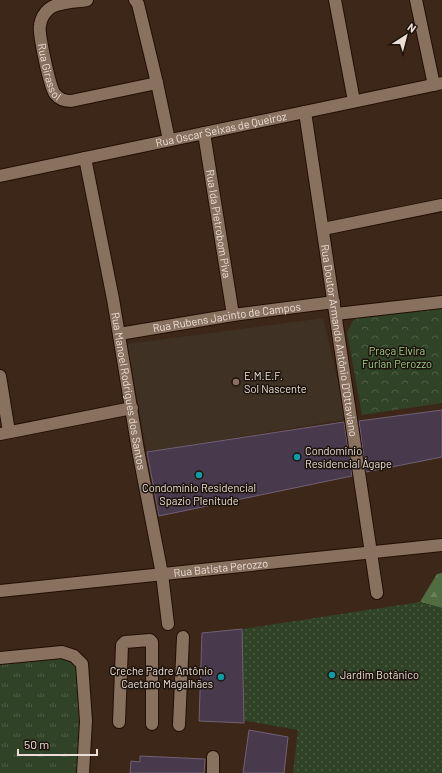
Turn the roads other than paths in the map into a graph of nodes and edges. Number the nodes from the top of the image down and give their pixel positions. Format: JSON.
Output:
{"nodes":[{"id":1,"x":88,"y":0,"type":"edge"},
{"id":2,"x":135,"y":0,"type":"edge"},
{"id":3,"x":335,"y":0,"type":"edge"},
{"id":4,"x":416,"y":0,"type":"edge"},
{"id":5,"x":157,"y":83,"type":"junction"},
{"id":6,"x":438,"y":84,"type":"edge"},
{"id":7,"x":354,"y":101,"type":"junction"},
{"id":8,"x":306,"y":112,"type":"junction"},
{"id":9,"x":204,"y":133,"type":"junction"},
{"id":10,"x":169,"y":140,"type":"junction"},
{"id":11,"x":86,"y":158,"type":"junction"},
{"id":12,"x":0,"y":176,"type":"edge"},
{"id":13,"x":442,"y":205,"type":"edge"},
{"id":14,"x":323,"y":230,"type":"junction"},
{"id":15,"x":442,"y":302,"type":"edge"},
{"id":16,"x":335,"y":308,"type":"junction"},
{"id":17,"x":233,"y":315,"type":"junction"},
{"id":18,"x":119,"y":334,"type":"junction"},
{"id":19,"x":0,"y":376,"type":"edge"},
{"id":20,"x":132,"y":408,"type":"junction"},
{"id":21,"x":5,"y":433,"type":"edge"},
{"id":22,"x":442,"y":545,"type":"edge"},
{"id":23,"x":370,"y":553,"type":"junction"},
{"id":24,"x":162,"y":574,"type":"junction"},
{"id":25,"x":0,"y":591,"type":"edge"},
{"id":26,"x":377,"y":594,"type":"dead end"},
{"id":27,"x":168,"y":624,"type":"dead end"},
{"id":28,"x":183,"y":637,"type":"dead end"},
{"id":29,"x":0,"y":658,"type":"edge"},
{"id":30,"x":119,"y":722,"type":"dead end"},
{"id":31,"x":152,"y":724,"type":"dead end"},
{"id":32,"x":179,"y":725,"type":"dead end"},
{"id":33,"x":213,"y":757,"type":"dead end"},
{"id":34,"x":83,"y":773,"type":"edge"},
{"id":35,"x":213,"y":773,"type":"edge"}],
"edges":[{"from":1,"to":5,"type":"street","name":"Rua Girassol"},
{"from":2,"to":5,"type":"street"},
{"from":3,"to":7,"type":"street"},
{"from":4,"to":6,"type":"street"},
{"from":5,"to":10,"type":"street"},
{"from":6,"to":7,"type":"street","name":"Rua Oscar Seixas de Queiroz"},
{"from":7,"to":8,"type":"street","name":"Rua Oscar Seixas de Queiroz"},
{"from":8,"to":9,"type":"street","name":"Rua Oscar Seixas de Queiroz"},
{"from":8,"to":14,"type":"street","name":"Rua Doutor Armando Antônio D'Ottaviano"},
{"from":9,"to":10,"type":"street","name":"Rua Oscar Seixas de Queiroz"},
{"from":9,"to":17,"type":"street","name":"Rua Ida Pietrobom Piva"},
{"from":10,"to":11,"type":"street","name":"Rua Oscar Seixas de Queiroz"},
{"from":11,"to":12,"type":"street","name":"Rua Oscar Seixas de Queiroz"},
{"from":11,"to":18,"type":"street","name":"Rua Manoel Rodrigues dos Santos"},
{"from":13,"to":14,"type":"street"},
{"from":14,"to":16,"type":"street","name":"Rua Doutor Armando Antônio D'Ottaviano"},
{"from":15,"to":16,"type":"street","name":"Rua Rubens Jacinto de Campos"},
{"from":16,"to":17,"type":"street","name":"Rua Rubens Jacinto de Campos"},
{"from":16,"to":23,"type":"street","name":"Rua Doutor Armando Antônio D'Ottaviano"},
{"from":17,"to":18,"type":"street","name":"Rua Rubens Jacinto de Campos"},
{"from":18,"to":20,"type":"street","name":"Rua Manoel Rodrigues dos Santos"},
{"from":19,"to":21,"type":"street"},
{"from":20,"to":21,"type":"street"},
{"from":20,"to":24,"type":"street","name":"Rua Manoel Rodrigues dos Santos"},
{"from":22,"to":23,"type":"street","name":"Rua Batista Perozzo"},
{"from":23,"to":24,"type":"street","name":"Rua Batista Perozzo"},
{"from":23,"to":26,"type":"street","name":"Rua Doutor Armando Antônio D'Ottaviano"},
{"from":24,"to":25,"type":"street","name":"Rua Batista Perozzo"},
{"from":24,"to":27,"type":"street","name":"Rua Manoel Rodrigues dos Santos"},
{"from":28,"to":32,"type":"street"},
{"from":29,"to":34,"type":"street"},
{"from":30,"to":31,"type":"street"},
{"from":33,"to":35,"type":"street"}]}
